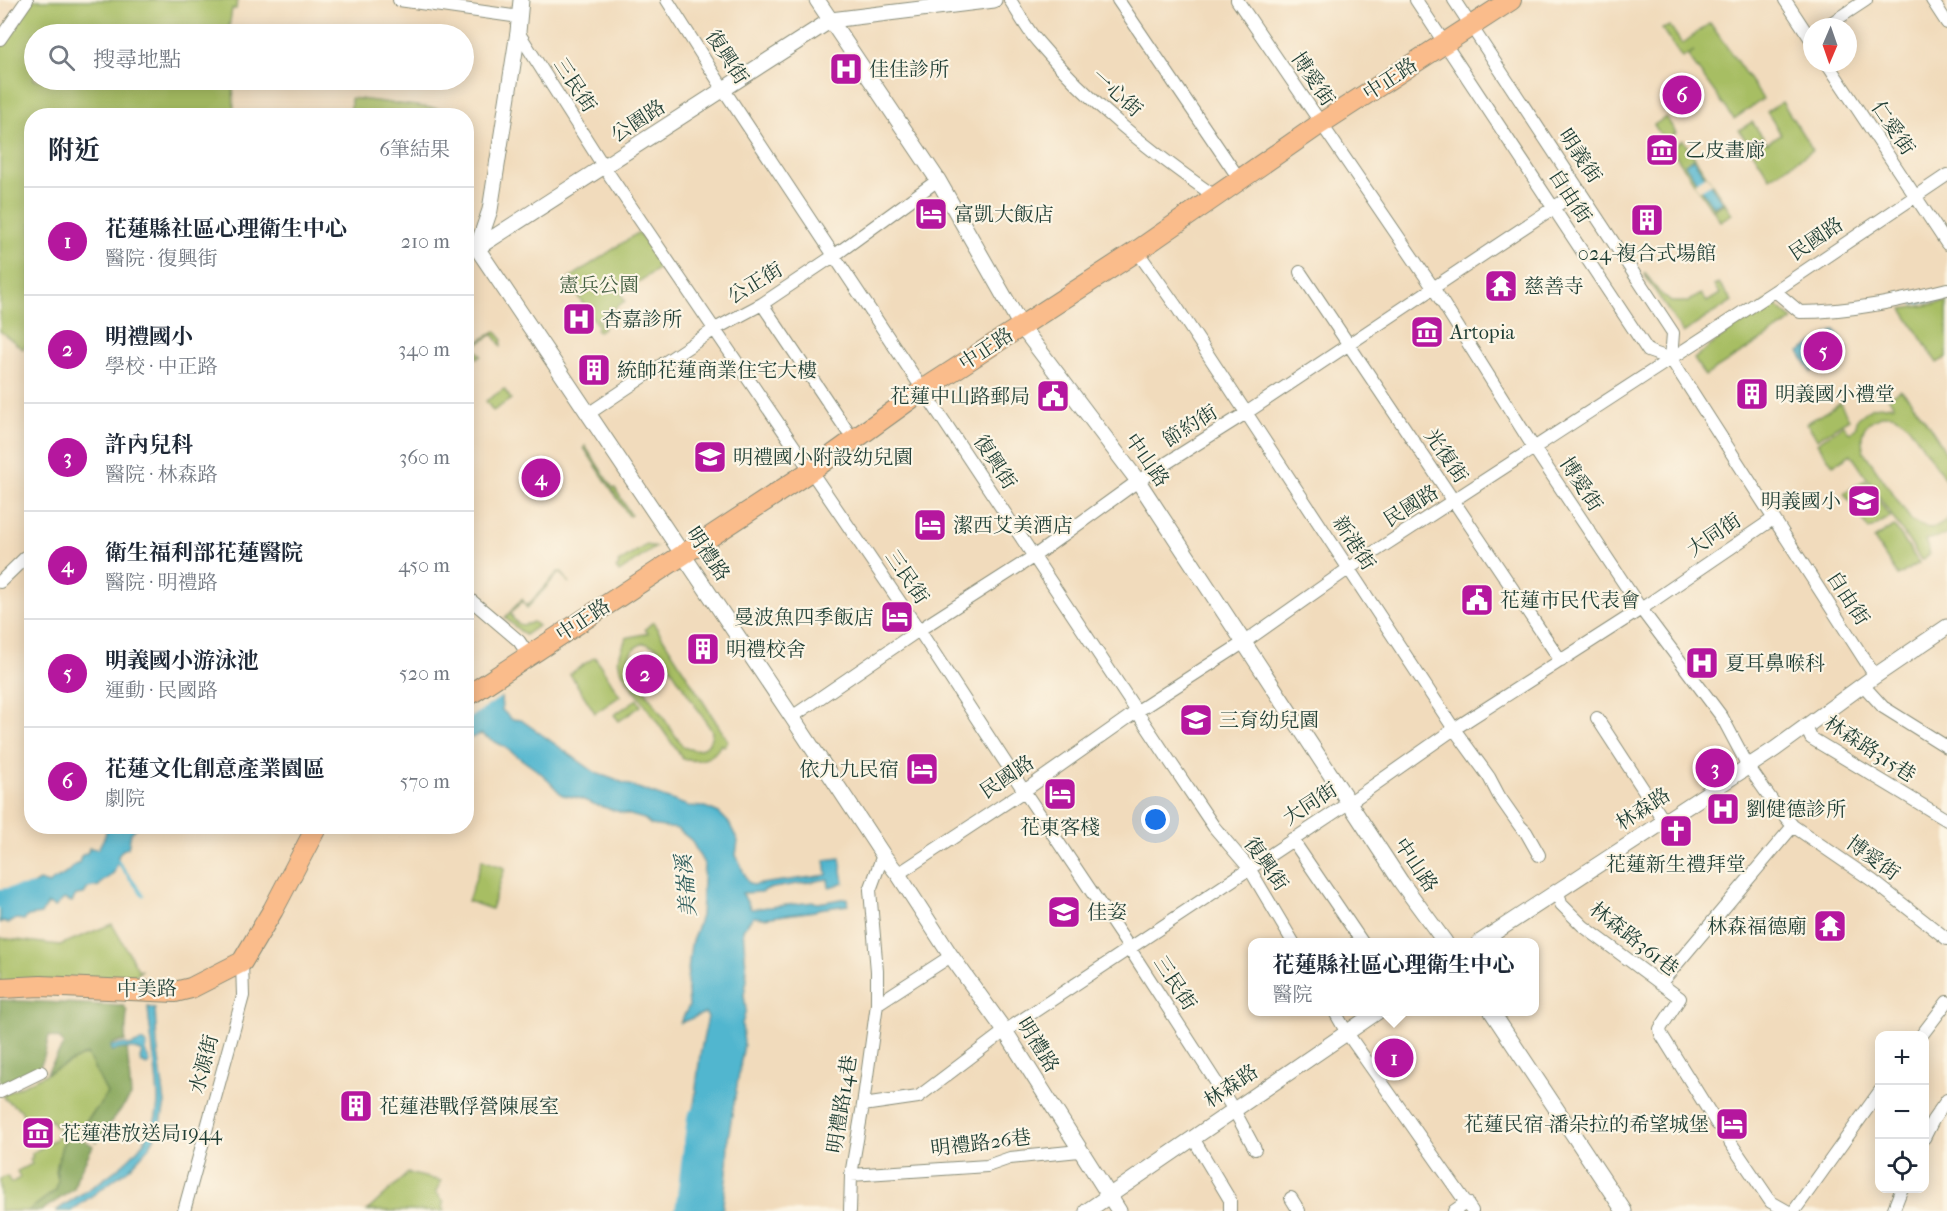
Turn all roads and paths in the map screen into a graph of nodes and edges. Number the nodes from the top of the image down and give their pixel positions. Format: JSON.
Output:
{"nodes":[{"id":1,"x":27,"y":0,"type":"edge"},
{"id":2,"x":399,"y":0,"type":"edge"},
{"id":3,"x":521,"y":0,"type":"edge"},
{"id":4,"x":667,"y":0,"type":"edge"},
{"id":5,"x":817,"y":0,"type":"edge"},
{"id":6,"x":994,"y":0,"type":"edge"},
{"id":7,"x":1010,"y":0,"type":"edge"},
{"id":8,"x":1118,"y":0,"type":"edge"},
{"id":9,"x":1237,"y":0,"type":"edge"},
{"id":10,"x":1416,"y":0,"type":"edge"},
{"id":11,"x":1454,"y":0,"type":"edge"},
{"id":12,"x":1511,"y":0,"type":"edge"},
{"id":13,"x":1785,"y":0,"type":"edge"},
{"id":14,"x":1866,"y":0,"type":"edge"},
{"id":15,"x":1932,"y":0,"type":"edge"},
{"id":16,"x":970,"y":2,"type":"edge"},
{"id":17,"x":1839,"y":18,"type":"edge"},
{"id":18,"x":831,"y":20,"type":"junction"},
{"id":19,"x":1947,"y":23,"type":"edge"},
{"id":20,"x":519,"y":24,"type":"junction"},
{"id":21,"x":1803,"y":26,"type":"edge"},
{"id":22,"x":1470,"y":28,"type":"junction"},
{"id":23,"x":0,"y":39,"type":"edge"},
{"id":24,"x":1445,"y":44,"type":"junction"},
{"id":25,"x":1833,"y":72,"type":"edge"},
{"id":26,"x":724,"y":90,"type":"junction"},
{"id":27,"x":1320,"y":124,"type":"junction"},
{"id":28,"x":604,"y":167,"type":"junction"},
{"id":29,"x":1947,"y":175,"type":"edge"},
{"id":30,"x":938,"y":180,"type":"junction"},
{"id":31,"x":1240,"y":180,"type":"junction"},
{"id":32,"x":1580,"y":190,"type":"junction"},
{"id":33,"x":1915,"y":196,"type":"junction"},
{"id":34,"x":1216,"y":197,"type":"junction"},
{"id":35,"x":1554,"y":208,"type":"junction"},
{"id":36,"x":1947,"y":244,"type":"edge"},
{"id":37,"x":474,"y":247,"type":"edge"},
{"id":38,"x":474,"y":251,"type":"edge"},
{"id":39,"x":1137,"y":251,"type":"junction"},
{"id":40,"x":474,"y":255,"type":"edge"},
{"id":41,"x":835,"y":255,"type":"junction"},
{"id":42,"x":1300,"y":272,"type":"dead end"},
{"id":43,"x":1434,"y":289,"type":"junction"},
{"id":44,"x":1947,"y":289,"type":"edge"},
{"id":45,"x":1775,"y":291,"type":"junction"},
{"id":46,"x":762,"y":304,"type":"junction"},
{"id":47,"x":1022,"y":326,"type":"junction"},
{"id":48,"x":715,"y":329,"type":"junction"},
{"id":49,"x":1349,"y":345,"type":"junction"},
{"id":50,"x":1671,"y":359,"type":"junction"},
{"id":51,"x":923,"y":390,"type":"junction"},
{"id":52,"x":1246,"y":413,"type":"junction"},
{"id":53,"x":588,"y":414,"type":"junction"},
{"id":54,"x":854,"y":441,"type":"junction"},
{"id":55,"x":1534,"y":448,"type":"junction"},
{"id":56,"x":812,"y":470,"type":"junction"},
{"id":57,"x":1138,"y":481,"type":"junction"},
{"id":58,"x":1454,"y":502,"type":"junction"},
{"id":59,"x":1773,"y":519,"type":"junction"},
{"id":60,"x":682,"y":554,"type":"junction"},
{"id":61,"x":1033,"y":557,"type":"junction"},
{"id":62,"x":24,"y":559,"type":"edge"},
{"id":63,"x":1348,"y":569,"type":"junction"},
{"id":64,"x":0,"y":582,"type":"edge"},
{"id":65,"x":474,"y":603,"type":"edge"},
{"id":66,"x":1641,"y":609,"type":"junction"},
{"id":67,"x":1947,"y":627,"type":"edge"},
{"id":68,"x":919,"y":630,"type":"junction"},
{"id":69,"x":1243,"y":644,"type":"junction"},
{"id":70,"x":528,"y":656,"type":"junction"},
{"id":71,"x":1561,"y":661,"type":"junction"},
{"id":72,"x":1869,"y":680,"type":"junction"},
{"id":73,"x":474,"y":692,"type":"edge"},
{"id":74,"x":1136,"y":712,"type":"junction"},
{"id":75,"x":792,"y":717,"type":"junction"},
{"id":76,"x":1597,"y":718,"type":"dead end"},
{"id":77,"x":1806,"y":727,"type":"junction"},
{"id":78,"x":1454,"y":729,"type":"junction"},
{"id":79,"x":1947,"y":747,"type":"edge"},
{"id":80,"x":1748,"y":766,"type":"junction"},
{"id":81,"x":1024,"y":790,"type":"junction"},
{"id":82,"x":1350,"y":802,"type":"junction"},
{"id":83,"x":1664,"y":820,"type":"junction"},
{"id":84,"x":1947,"y":820,"type":"edge"},
{"id":85,"x":1793,"y":826,"type":"junction"},
{"id":86,"x":313,"y":834,"type":"edge"},
{"id":87,"x":1292,"y":839,"type":"junction"},
{"id":88,"x":884,"y":855,"type":"junction"},
{"id":89,"x":1539,"y":855,"type":"dead end"},
{"id":90,"x":1248,"y":868,"type":"junction"},
{"id":91,"x":901,"y":879,"type":"junction"},
{"id":92,"x":1558,"y":891,"type":"junction"},
{"id":93,"x":1291,"y":938,"type":"edge"},
{"id":94,"x":1359,"y":938,"type":"edge"},
{"id":95,"x":1442,"y":938,"type":"edge"},
{"id":96,"x":1486,"y":938,"type":"edge"},
{"id":97,"x":1947,"y":939,"type":"edge"},
{"id":98,"x":1130,"y":949,"type":"junction"},
{"id":99,"x":951,"y":956,"type":"junction"},
{"id":100,"x":242,"y":962,"type":"junction"},
{"id":101,"x":1660,"y":984,"type":"junction"},
{"id":102,"x":0,"y":988,"type":"edge"},
{"id":103,"x":1947,"y":1002,"type":"edge"},
{"id":104,"x":877,"y":1004,"type":"junction"},
{"id":105,"x":1338,"y":1016,"type":"edge"},
{"id":106,"x":1370,"y":1016,"type":"edge"},
{"id":107,"x":1495,"y":1016,"type":"edge"},
{"id":108,"x":1005,"y":1031,"type":"junction"},
{"id":109,"x":1924,"y":1031,"type":"edge"},
{"id":110,"x":1347,"y":1032,"type":"junction"},
{"id":111,"x":41,"y":1072,"type":"dead end"},
{"id":112,"x":0,"y":1092,"type":"edge"},
{"id":113,"x":1875,"y":1098,"type":"edge"},
{"id":114,"x":1947,"y":1100,"type":"edge"},
{"id":115,"x":863,"y":1105,"type":"junction"},
{"id":116,"x":1234,"y":1110,"type":"junction"},
{"id":117,"x":1717,"y":1124,"type":"dead end"},
{"id":118,"x":1929,"y":1128,"type":"edge"},
{"id":119,"x":1193,"y":1138,"type":"junction"},
{"id":120,"x":1730,"y":1142,"type":"dead end"},
{"id":121,"x":1255,"y":1149,"type":"dead end"},
{"id":122,"x":1079,"y":1151,"type":"junction"},
{"id":123,"x":851,"y":1175,"type":"junction"},
{"id":124,"x":1900,"y":1193,"type":"edge"},
{"id":125,"x":1109,"y":1196,"type":"junction"},
{"id":126,"x":1291,"y":1198,"type":"dead end"},
{"id":127,"x":1469,"y":1207,"type":"edge"},
{"id":128,"x":184,"y":1211,"type":"edge"},
{"id":129,"x":850,"y":1211,"type":"edge"},
{"id":130,"x":1077,"y":1211,"type":"edge"},
{"id":131,"x":1087,"y":1211,"type":"edge"},
{"id":132,"x":1098,"y":1211,"type":"edge"},
{"id":133,"x":1119,"y":1211,"type":"edge"},
{"id":134,"x":1230,"y":1211,"type":"edge"},
{"id":135,"x":1299,"y":1211,"type":"edge"},
{"id":136,"x":1454,"y":1211,"type":"edge"},
{"id":137,"x":1624,"y":1211,"type":"edge"},
{"id":138,"x":1787,"y":1211,"type":"edge"},
{"id":139,"x":1794,"y":1211,"type":"edge"},
{"id":140,"x":1893,"y":1211,"type":"edge"}],
"edges":[{"from":1,"to":23,"type":"street"},
{"from":2,"to":20,"type":"street"},
{"from":3,"to":20,"type":"street"},
{"from":4,"to":26,"type":"street","name":"復興街"},
{"from":5,"to":18,"type":"street","name":"中山路"},
{"from":6,"to":16,"type":"street"},
{"from":7,"to":34,"type":"street","name":"一心街"},
{"from":8,"to":31,"type":"street"},
{"from":9,"to":27,"type":"street","name":"博愛街"},
{"from":10,"to":24,"type":"street"},
{"from":11,"to":22,"type":"street","name":"明義街"},
{"from":12,"to":22,"type":"main road"},
{"from":13,"to":21,"type":"street"},
{"from":14,"to":17,"type":"street"},
{"from":15,"to":19,"type":"street"},
{"from":16,"to":18,"type":"street"},
{"from":18,"to":26,"type":"street","name":"公園路"},
{"from":18,"to":30,"type":"street","name":"中山路"},
{"from":20,"to":28,"type":"street","name":"三民街"},
{"from":20,"to":37,"type":"street"},
{"from":22,"to":24,"type":"main road","name":"中正路"},
{"from":22,"to":32,"type":"street","name":"明義街"},
{"from":24,"to":27,"type":"main road","name":"中正路"},
{"from":24,"to":35,"type":"street","name":"自由街"},
{"from":25,"to":33,"type":"street","name":"仁愛街"},
{"from":26,"to":28,"type":"street","name":"公園路"},
{"from":26,"to":41,"type":"street","name":"復興街"},
{"from":27,"to":31,"type":"main road","name":"中正路"},
{"from":27,"to":43,"type":"street","name":"博愛街"},
{"from":28,"to":38,"type":"street","name":"公園路"},
{"from":28,"to":48,"type":"street","name":"三民街"},
{"from":29,"to":33,"type":"street","name":"民國路"},
{"from":30,"to":41,"type":"street","name":"公正街"},
{"from":30,"to":47,"type":"street","name":"中山路"},
{"from":31,"to":34,"type":"main road","name":"中正路"},
{"from":32,"to":35,"type":"street","name":"節約街"},
{"from":32,"to":50,"type":"street","name":"明義街"},
{"from":33,"to":36,"type":"street","name":"仁愛街"},
{"from":33,"to":45,"type":"street","name":"民國路"},
{"from":34,"to":39,"type":"main road","name":"中正路"},
{"from":35,"to":43,"type":"street","name":"節約街"},
{"from":35,"to":50,"type":"street","name":"自由街"},
{"from":39,"to":47,"type":"main road","name":"中正路"},
{"from":39,"to":52,"type":"street","name":"新港街"},
{"from":40,"to":53,"type":"street","name":"明禮路"},
{"from":41,"to":46,"type":"street","name":"公正街"},
{"from":41,"to":51,"type":"street","name":"復興街"},
{"from":42,"to":49,"type":"street","name":"光復街"},
{"from":43,"to":49,"type":"street","name":"節約街"},
{"from":43,"to":55,"type":"street","name":"博愛街"},
{"from":44,"to":45,"type":"street"},
{"from":45,"to":50,"type":"street","name":"民國路"},
{"from":46,"to":48,"type":"street","name":"公正街"},
{"from":46,"to":54,"type":"street"},
{"from":47,"to":51,"type":"main road","name":"中正路"},
{"from":47,"to":57,"type":"street","name":"中山路"},
{"from":48,"to":53,"type":"street","name":"公正街"},
{"from":48,"to":56,"type":"street","name":"三民街"},
{"from":49,"to":52,"type":"street","name":"節約街"},
{"from":49,"to":58,"type":"street","name":"光復街"},
{"from":50,"to":55,"type":"street","name":"民國路"},
{"from":50,"to":59,"type":"street","name":"自由街"},
{"from":51,"to":54,"type":"main road","name":"中正路"},
{"from":51,"to":61,"type":"street","name":"復興街"},
{"from":52,"to":57,"type":"street","name":"節約街"},
{"from":52,"to":63,"type":"street","name":"新港街"},
{"from":53,"to":60,"type":"street","name":"明禮路"},
{"from":54,"to":56,"type":"main road","name":"中正路"},
{"from":55,"to":58,"type":"street","name":"民國路"},
{"from":55,"to":66,"type":"street","name":"博愛街"},
{"from":56,"to":60,"type":"main road","name":"中正路"},
{"from":56,"to":68,"type":"street","name":"三民街"},
{"from":57,"to":61,"type":"street","name":"節約街"},
{"from":57,"to":69,"type":"street","name":"中山路"},
{"from":58,"to":63,"type":"street","name":"民國路"},
{"from":58,"to":71,"type":"street","name":"光復街"},
{"from":59,"to":66,"type":"street","name":"大同街"},
{"from":59,"to":72,"type":"street","name":"自由街"},
{"from":60,"to":70,"type":"main road","name":"中正路"},
{"from":60,"to":75,"type":"street","name":"明禮路"},
{"from":61,"to":68,"type":"street","name":"節約街"},
{"from":61,"to":74,"type":"street","name":"復興街"},
{"from":62,"to":64,"type":"street"},
{"from":63,"to":69,"type":"street","name":"民國路"},
{"from":63,"to":78,"type":"street","name":"新港街"},
{"from":65,"to":70,"type":"street"},
{"from":66,"to":71,"type":"street","name":"大同街"},
{"from":66,"to":80,"type":"street","name":"博愛街"},
{"from":67,"to":72,"type":"street","name":"林森路"},
{"from":68,"to":75,"type":"street","name":"節約街"},
{"from":68,"to":81,"type":"street","name":"三民街"},
{"from":69,"to":74,"type":"street","name":"民國路"},
{"from":69,"to":82,"type":"street","name":"中山路"},
{"from":70,"to":73,"type":"main road","name":"中正路"},
{"from":71,"to":78,"type":"street","name":"大同街"},
{"from":72,"to":77,"type":"street","name":"林森路"},
{"from":72,"to":79,"type":"street","name":"自由街"},
{"from":74,"to":81,"type":"street","name":"民國路"},
{"from":74,"to":90,"type":"street","name":"復興街"},
{"from":75,"to":88,"type":"street","name":"明禮路"},
{"from":76,"to":83,"type":"street"},
{"from":77,"to":80,"type":"street","name":"林森路"},
{"from":77,"to":84,"type":"street","name":"林森路315巷"},
{"from":78,"to":82,"type":"street","name":"大同街"},
{"from":78,"to":89,"type":"street","name":"新港街"},
{"from":80,"to":83,"type":"street","name":"林森路"},
{"from":80,"to":85,"type":"street","name":"博愛街"},
{"from":81,"to":91,"type":"street","name":"民國路"},
{"from":81,"to":98,"type":"street","name":"三民街"},
{"from":82,"to":87,"type":"street","name":"大同街"},
{"from":82,"to":95,"type":"street","name":"中山路"},
{"from":83,"to":92,"type":"street","name":"林森路"},
{"from":85,"to":97,"type":"street","name":"博愛街"},
{"from":85,"to":101,"type":"street"},
{"from":86,"to":100,"type":"main road"},
{"from":87,"to":90,"type":"street","name":"大同街"},
{"from":87,"to":94,"type":"street"},
{"from":88,"to":91,"type":"street","name":"明禮路"},
{"from":88,"to":104,"type":"street","name":"明禮路14巷"},
{"from":90,"to":93,"type":"street","name":"復興街"},
{"from":90,"to":98,"type":"street","name":"大同街"},
{"from":91,"to":99,"type":"street","name":"明禮路"},
{"from":92,"to":96,"type":"street","name":"林森路"},
{"from":92,"to":101,"type":"street","name":"林森路361巷"},
{"from":98,"to":108,"type":"street","name":"大同街"},
{"from":98,"to":116,"type":"street","name":"三民街"},
{"from":99,"to":104,"type":"street"},
{"from":99,"to":108,"type":"street","name":"明禮路"},
{"from":100,"to":102,"type":"main road","name":"中美路"},
{"from":100,"to":128,"type":"street","name":"水源街"},
{"from":101,"to":117,"type":"street","name":"林森路361巷"},
{"from":103,"to":109,"type":"street"},
{"from":104,"to":115,"type":"street","name":"明禮路14巷"},
{"from":105,"to":110,"type":"street"},
{"from":106,"to":110,"type":"street","name":"林森路"},
{"from":107,"to":137,"type":"street"},
{"from":108,"to":115,"type":"street","name":"大同街"},
{"from":108,"to":122,"type":"street","name":"明禮路"},
{"from":110,"to":116,"type":"street","name":"林森路"},
{"from":110,"to":127,"type":"street"},
{"from":111,"to":112,"type":"street"},
{"from":113,"to":139,"type":"street"},
{"from":114,"to":118,"type":"street"},
{"from":115,"to":123,"type":"street","name":"明禮路14巷"},
{"from":116,"to":119,"type":"street","name":"林森路"},
{"from":116,"to":121,"type":"street","name":"三民街"},
{"from":119,"to":125,"type":"street","name":"林森路"},
{"from":119,"to":134,"type":"street"},
{"from":120,"to":138,"type":"street"},
{"from":122,"to":123,"type":"street","name":"明禮路26巷"},
{"from":122,"to":125,"type":"street","name":"明禮路"},
{"from":123,"to":129,"type":"street","name":"明禮路14巷"},
{"from":124,"to":140,"type":"street"},
{"from":125,"to":130,"type":"street","name":"林森路"},
{"from":125,"to":131,"type":"street","name":"林森路"},
{"from":125,"to":132,"type":"street","name":"林森路"},
{"from":125,"to":133,"type":"street","name":"明禮路"},
{"from":126,"to":135,"type":"street"},
{"from":127,"to":136,"type":"street"}]}
